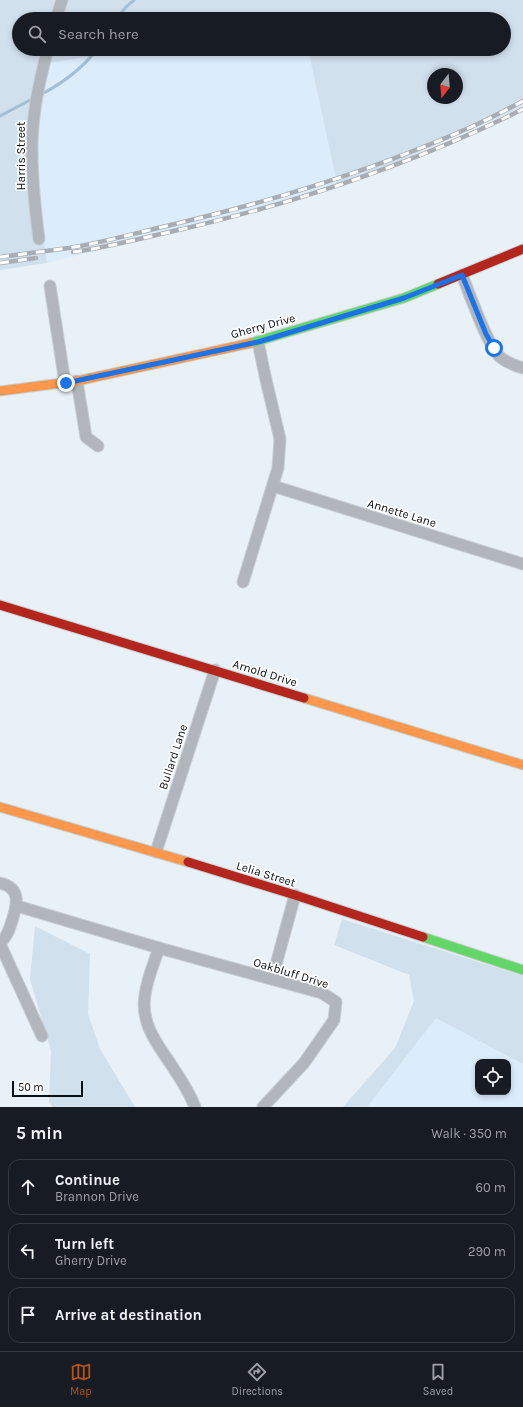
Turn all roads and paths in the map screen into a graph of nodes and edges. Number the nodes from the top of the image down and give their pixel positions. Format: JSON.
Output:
{"nodes":[{"id":1,"x":62,"y":0,"type":"edge"},
{"id":2,"x":58,"y":12,"type":"edge"},
{"id":3,"x":47,"y":56,"type":"edge"},
{"id":4,"x":39,"y":240,"type":"dead end"},
{"id":5,"x":523,"y":249,"type":"edge"},
{"id":6,"x":462,"y":275,"type":"junction"},
{"id":7,"x":50,"y":286,"type":"dead end"},
{"id":8,"x":258,"y":342,"type":"junction"},
{"id":9,"x":523,"y":368,"type":"edge"},
{"id":10,"x":77,"y":381,"type":"junction"},
{"id":11,"x":66,"y":383,"type":"junction"},
{"id":12,"x":0,"y":391,"type":"edge"},
{"id":13,"x":98,"y":446,"type":"dead end"},
{"id":14,"x":273,"y":486,"type":"junction"},
{"id":15,"x":523,"y":564,"type":"edge"},
{"id":16,"x":243,"y":582,"type":"dead end"},
{"id":17,"x":0,"y":605,"type":"edge"},
{"id":18,"x":215,"y":670,"type":"junction"},
{"id":19,"x":523,"y":765,"type":"edge"},
{"id":20,"x":0,"y":808,"type":"edge"},
{"id":21,"x":156,"y":852,"type":"junction"},
{"id":22,"x":0,"y":883,"type":"edge"},
{"id":23,"x":295,"y":895,"type":"junction"},
{"id":24,"x":16,"y":906,"type":"junction"},
{"id":25,"x":0,"y":944,"type":"edge"},
{"id":26,"x":159,"y":948,"type":"junction"},
{"id":27,"x":523,"y":970,"type":"edge"},
{"id":28,"x":272,"y":979,"type":"junction"},
{"id":29,"x":42,"y":1036,"type":"dead end"},
{"id":30,"x":195,"y":1107,"type":"edge"},
{"id":31,"x":263,"y":1107,"type":"edge"}],
"edges":[{"from":1,"to":2,"type":"street"},
{"from":3,"to":4,"type":"street","name":"Harris Street"},
{"from":5,"to":6,"type":"street","name":"Gherry Drive"},
{"from":6,"to":8,"type":"street","name":"Gherry Drive"},
{"from":6,"to":9,"type":"street"},
{"from":7,"to":11,"type":"street"},
{"from":8,"to":10,"type":"street","name":"Gherry Drive"},
{"from":8,"to":14,"type":"street"},
{"from":10,"to":11,"type":"street","name":"Gherry Drive"},
{"from":10,"to":13,"type":"street"},
{"from":11,"to":12,"type":"street","name":"Gherry Drive"},
{"from":14,"to":15,"type":"street","name":"Annette Lane"},
{"from":14,"to":16,"type":"street"},
{"from":17,"to":18,"type":"street","name":"Arnold Drive"},
{"from":18,"to":19,"type":"street","name":"Arnold Drive"},
{"from":18,"to":21,"type":"street","name":"Bullard Lane"},
{"from":20,"to":21,"type":"street","name":"Lelia Street"},
{"from":21,"to":23,"type":"street","name":"Lelia Street"},
{"from":22,"to":24,"type":"street"},
{"from":23,"to":27,"type":"street","name":"Lelia Street"},
{"from":23,"to":28,"type":"street"},
{"from":24,"to":25,"type":"street"},
{"from":24,"to":26,"type":"street","name":"Oakbluff Drive"},
{"from":25,"to":29,"type":"street"},
{"from":26,"to":28,"type":"street","name":"Oakbluff Drive"},
{"from":26,"to":30,"type":"street"},
{"from":28,"to":31,"type":"street","name":"Oakbluff Drive"}]}
